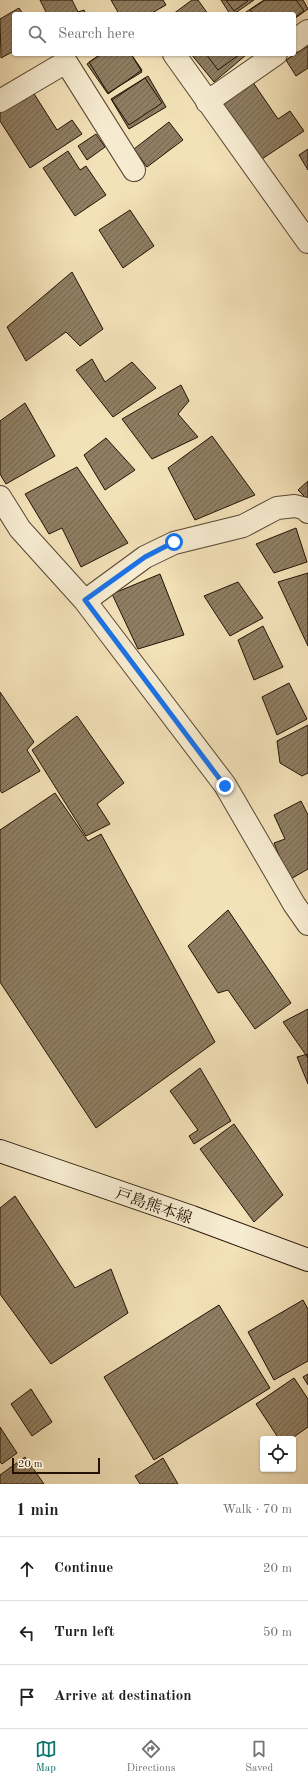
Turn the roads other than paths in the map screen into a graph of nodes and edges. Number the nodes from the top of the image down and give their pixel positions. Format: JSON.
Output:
{"nodes":[{"id":1,"x":308,"y":31,"type":"edge"},
{"id":2,"x":296,"y":40,"type":"edge"},
{"id":3,"x":175,"y":56,"type":"edge"},
{"id":4,"x":273,"y":56,"type":"edge"},
{"id":5,"x":0,"y":101,"type":"edge"},
{"id":6,"x":207,"y":102,"type":"junction"},
{"id":7,"x":134,"y":170,"type":"dead end"},
{"id":8,"x":308,"y":242,"type":"edge"},
{"id":9,"x":0,"y":497,"type":"edge"},
{"id":10,"x":308,"y":512,"type":"edge"},
{"id":11,"x":85,"y":600,"type":"junction"},
{"id":12,"x":308,"y":924,"type":"edge"},
{"id":13,"x":0,"y":1151,"type":"edge"},
{"id":14,"x":308,"y":1260,"type":"edge"}],
"edges":[{"from":1,"to":2,"type":"street"},
{"from":3,"to":6,"type":"street"},
{"from":4,"to":6,"type":"street"},
{"from":5,"to":7,"type":"street"},
{"from":6,"to":8,"type":"street"},
{"from":9,"to":11,"type":"street"},
{"from":10,"to":11,"type":"street"},
{"from":11,"to":12,"type":"street"},
{"from":13,"to":14,"type":"street","name":"戸島熊本線"}]}
